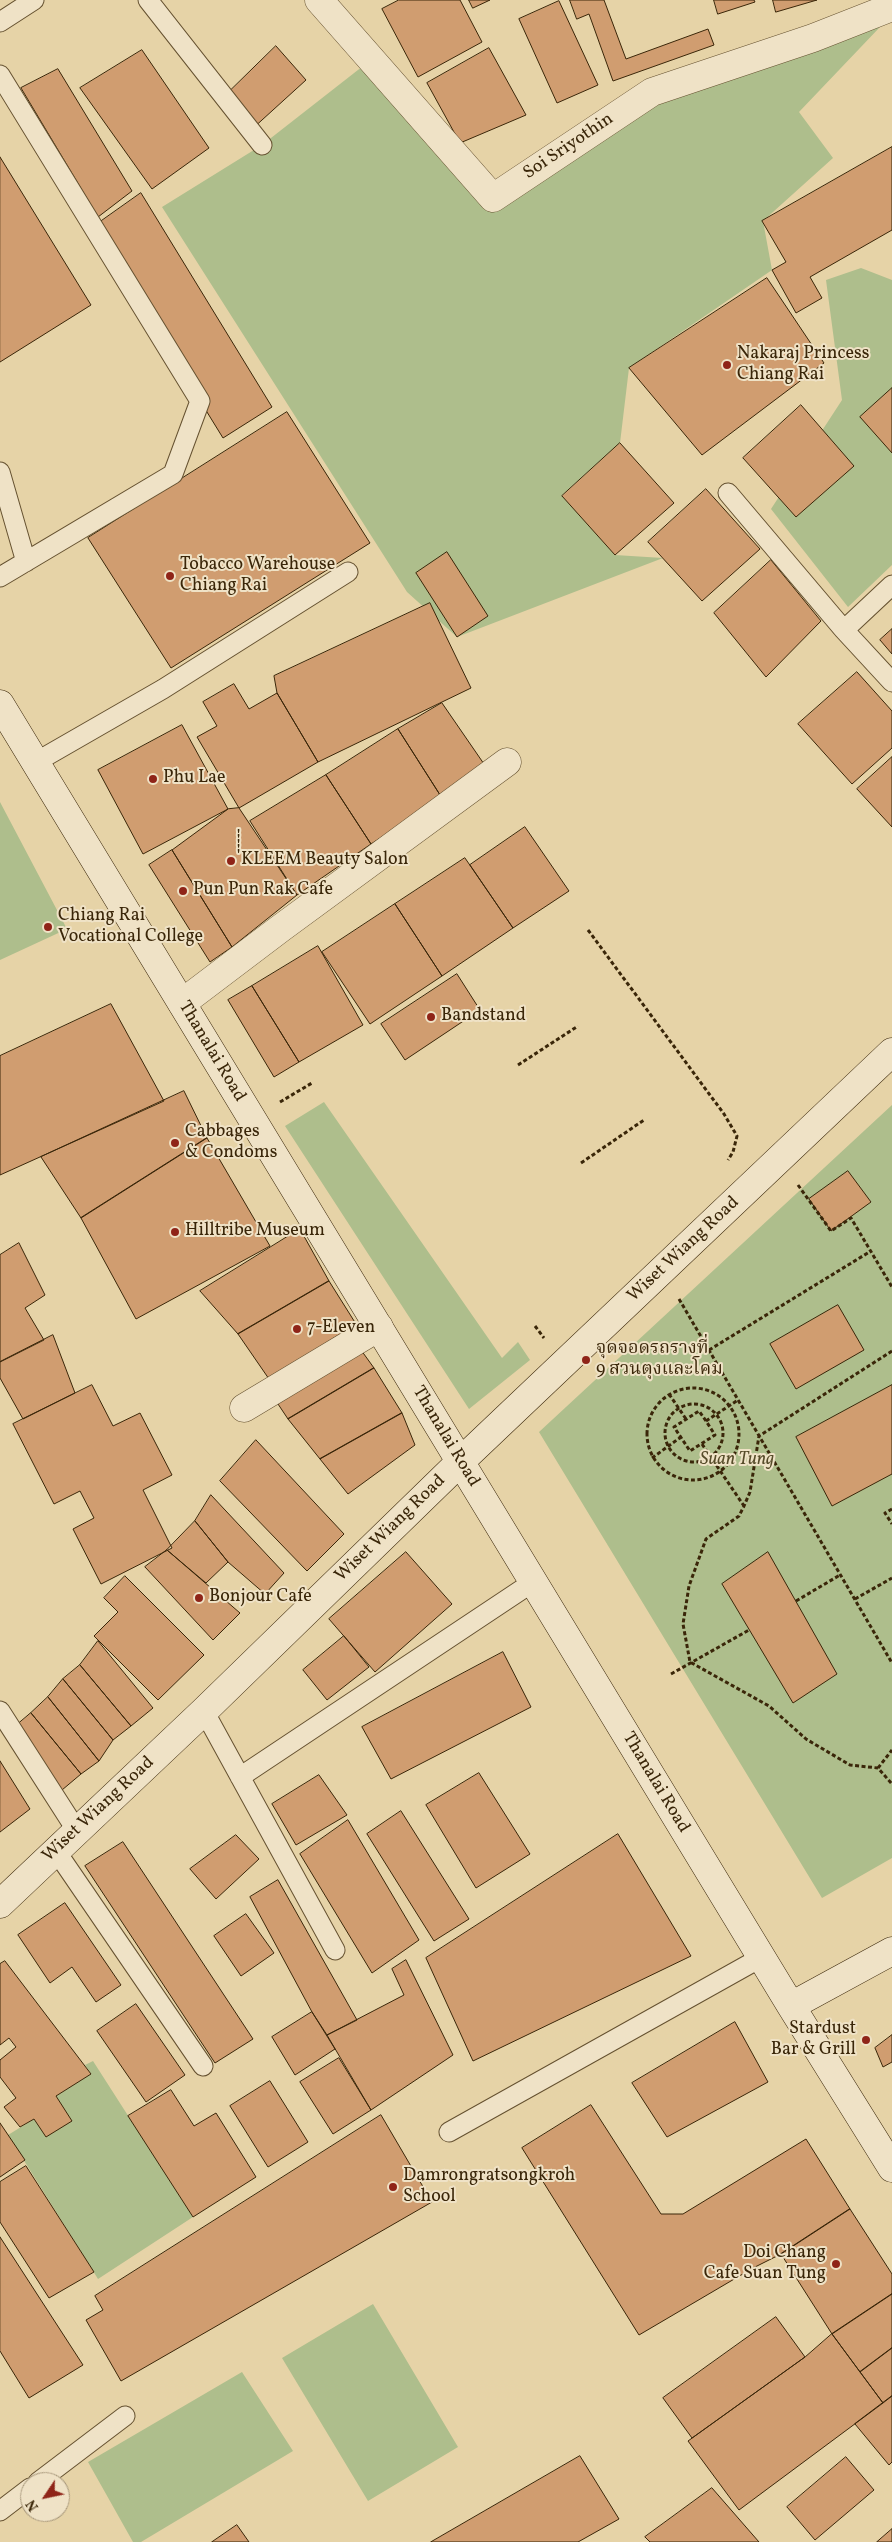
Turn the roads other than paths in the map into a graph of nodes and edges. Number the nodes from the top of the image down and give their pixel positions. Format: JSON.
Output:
{"nodes":[{"id":1,"x":34,"y":0,"type":"edge"},
{"id":2,"x":148,"y":0,"type":"edge"},
{"id":3,"x":320,"y":0,"type":"edge"},
{"id":4,"x":892,"y":7,"type":"edge"},
{"id":5,"x":2,"y":16,"type":"edge"},
{"id":6,"x":0,"y":75,"type":"edge"},
{"id":7,"x":262,"y":145,"type":"dead end"},
{"id":8,"x":0,"y":472,"type":"edge"},
{"id":9,"x":728,"y":493,"type":"dead end"},
{"id":10,"x":26,"y":562,"type":"junction"},
{"id":11,"x":348,"y":572,"type":"dead end"},
{"id":12,"x":0,"y":578,"type":"edge"},
{"id":13,"x":892,"y":585,"type":"edge"},
{"id":14,"x":844,"y":630,"type":"junction"},
{"id":15,"x":892,"y":682,"type":"edge"},
{"id":16,"x":0,"y":704,"type":"edge"},
{"id":17,"x":36,"y":762,"type":"junction"},
{"id":18,"x":507,"y":762,"type":"dead end"},
{"id":19,"x":182,"y":1003,"type":"junction"},
{"id":20,"x":892,"y":1052,"type":"edge"},
{"id":21,"x":379,"y":1327,"type":"junction"},
{"id":22,"x":244,"y":1408,"type":"dead end"},
{"id":23,"x":460,"y":1462,"type":"junction"},
{"id":24,"x":533,"y":1582,"type":"junction"},
{"id":25,"x":0,"y":1711,"type":"edge"},
{"id":26,"x":204,"y":1711,"type":"junction"},
{"id":27,"x":240,"y":1777,"type":"junction"},
{"id":28,"x":77,"y":1831,"type":"junction"},
{"id":29,"x":56,"y":1851,"type":"junction"},
{"id":30,"x":0,"y":1904,"type":"edge"},
{"id":31,"x":335,"y":1950,"type":"dead end"},
{"id":32,"x":892,"y":1951,"type":"edge"},
{"id":33,"x":762,"y":1957,"type":"junction"},
{"id":34,"x":791,"y":2006,"type":"junction"},
{"id":35,"x":203,"y":2066,"type":"dead end"},
{"id":36,"x":449,"y":2132,"type":"dead end"},
{"id":37,"x":892,"y":2168,"type":"edge"},
{"id":38,"x":125,"y":2416,"type":"dead end"},
{"id":39,"x":51,"y":2472,"type":"edge"},
{"id":40,"x":20,"y":2496,"type":"edge"},
{"id":41,"x":0,"y":2511,"type":"edge"}],
"edges":[{"from":1,"to":5,"type":"lane"},
{"from":2,"to":7,"type":"lane"},
{"from":3,"to":4,"type":"street","name":"Soi Sriyothin"},
{"from":6,"to":10,"type":"lane"},
{"from":8,"to":10,"type":"lane"},
{"from":9,"to":14,"type":"lane"},
{"from":10,"to":12,"type":"lane"},
{"from":11,"to":17,"type":"lane"},
{"from":13,"to":14,"type":"lane"},
{"from":14,"to":15,"type":"lane"},
{"from":16,"to":17,"type":"street","name":"Thanalai Road"},
{"from":17,"to":19,"type":"street","name":"Thanalai Road"},
{"from":18,"to":19,"type":"street"},
{"from":19,"to":21,"type":"street","name":"Thanalai Road"},
{"from":20,"to":23,"type":"street","name":"Wiset Wiang Road"},
{"from":21,"to":22,"type":"street"},
{"from":21,"to":23,"type":"street","name":"Thanalai Road"},
{"from":23,"to":24,"type":"street","name":"Thanalai Road"},
{"from":23,"to":26,"type":"street","name":"Wiset Wiang Road"},
{"from":24,"to":27,"type":"lane"},
{"from":24,"to":33,"type":"street","name":"Thanalai Road"},
{"from":25,"to":28,"type":"lane"},
{"from":26,"to":27,"type":"lane"},
{"from":26,"to":28,"type":"street","name":"Wiset Wiang Road"},
{"from":27,"to":31,"type":"lane"},
{"from":28,"to":29,"type":"street","name":"Wiset Wiang Road"},
{"from":29,"to":30,"type":"street","name":"Wiset Wiang Road"},
{"from":29,"to":35,"type":"lane"},
{"from":32,"to":34,"type":"street"},
{"from":33,"to":34,"type":"street","name":"Thanalai Road"},
{"from":33,"to":36,"type":"lane"},
{"from":34,"to":37,"type":"street","name":"Thanalai Road"},
{"from":38,"to":39,"type":"lane"},
{"from":40,"to":41,"type":"lane"}]}
